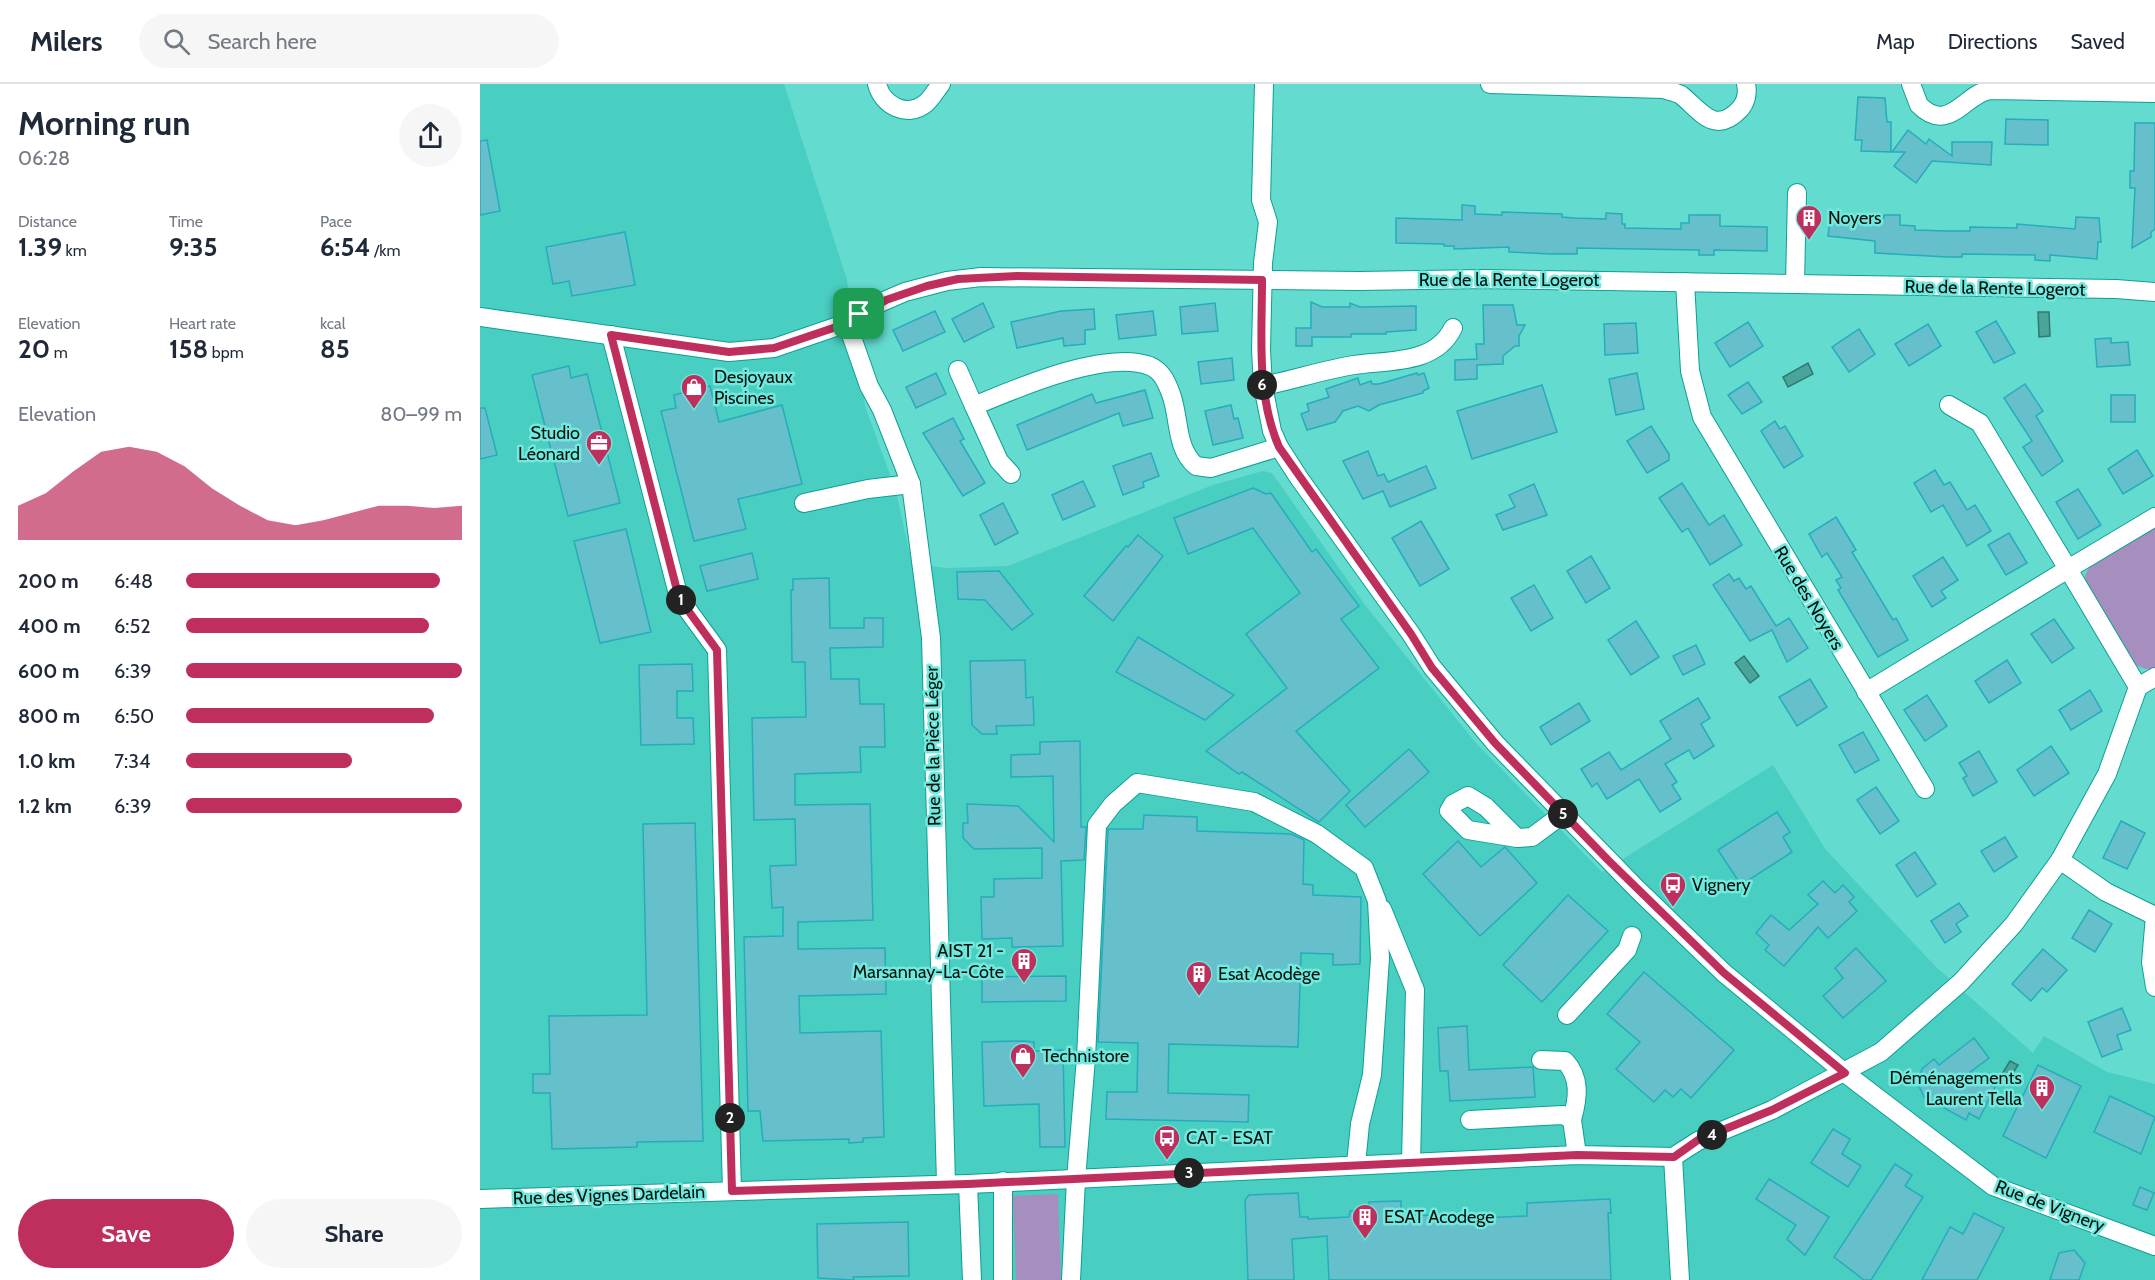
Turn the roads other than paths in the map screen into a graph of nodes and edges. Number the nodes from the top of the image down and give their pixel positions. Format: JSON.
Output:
{"nodes":[{"id":1,"x":877,"y":84,"type":"edge"},
{"id":2,"x":941,"y":84,"type":"edge"},
{"id":3,"x":1264,"y":84,"type":"edge"},
{"id":4,"x":1490,"y":84,"type":"edge"},
{"id":5,"x":1746,"y":84,"type":"edge"},
{"id":6,"x":1911,"y":84,"type":"edge"},
{"id":7,"x":2155,"y":93,"type":"edge"},
{"id":8,"x":1797,"y":193,"type":"dead end"},
{"id":9,"x":1262,"y":280,"type":"junction"},
{"id":10,"x":1685,"y":282,"type":"junction"},
{"id":11,"x":1796,"y":284,"type":"junction"},
{"id":12,"x":2155,"y":292,"type":"edge"},
{"id":13,"x":480,"y":317,"type":"edge"},
{"id":14,"x":848,"y":323,"type":"junction"},
{"id":15,"x":1453,"y":328,"type":"dead end"},
{"id":16,"x":611,"y":335,"type":"junction"},
{"id":17,"x":958,"y":370,"type":"dead end"},
{"id":18,"x":1263,"y":386,"type":"junction"},
{"id":19,"x":1950,"y":405,"type":"dead end"},
{"id":20,"x":974,"y":406,"type":"junction"},
{"id":21,"x":1279,"y":447,"type":"junction"},
{"id":22,"x":1011,"y":474,"type":"dead end"},
{"id":23,"x":911,"y":484,"type":"junction"},
{"id":24,"x":804,"y":503,"type":"dead end"},
{"id":25,"x":2155,"y":517,"type":"edge"},
{"id":26,"x":2068,"y":569,"type":"junction"},
{"id":27,"x":2155,"y":677,"type":"edge"},
{"id":28,"x":2138,"y":687,"type":"junction"},
{"id":29,"x":1866,"y":692,"type":"junction"},
{"id":30,"x":1925,"y":789,"type":"dead end"},
{"id":31,"x":1563,"y":814,"type":"junction"},
{"id":32,"x":1517,"y":838,"type":"dead end"},
{"id":33,"x":2060,"y":861,"type":"junction"},
{"id":34,"x":1377,"y":901,"type":"junction"},
{"id":35,"x":2155,"y":916,"type":"edge"},
{"id":36,"x":1632,"y":936,"type":"dead end"},
{"id":37,"x":2155,"y":987,"type":"edge"},
{"id":38,"x":1567,"y":1016,"type":"dead end"},
{"id":39,"x":1541,"y":1060,"type":"dead end"},
{"id":40,"x":1845,"y":1073,"type":"junction"},
{"id":41,"x":1470,"y":1120,"type":"dead end"},
{"id":42,"x":1572,"y":1120,"type":"junction"},
{"id":43,"x":1577,"y":1155,"type":"junction"},
{"id":44,"x":1674,"y":1157,"type":"junction"},
{"id":45,"x":1411,"y":1162,"type":"junction"},
{"id":46,"x":1356,"y":1164,"type":"junction"},
{"id":47,"x":1076,"y":1179,"type":"junction"},
{"id":48,"x":1003,"y":1181,"type":"junction"},
{"id":49,"x":946,"y":1183,"type":"junction"},
{"id":50,"x":968,"y":1184,"type":"junction"},
{"id":51,"x":732,"y":1191,"type":"junction"},
{"id":52,"x":480,"y":1199,"type":"edge"},
{"id":53,"x":2155,"y":1246,"type":"edge"},
{"id":54,"x":972,"y":1280,"type":"edge"},
{"id":55,"x":1003,"y":1280,"type":"edge"},
{"id":56,"x":1071,"y":1280,"type":"edge"},
{"id":57,"x":1680,"y":1280,"type":"edge"}],
"edges":[{"from":1,"to":2,"type":"street"},
{"from":3,"to":9,"type":"street","name":"Rue de Vignery"},
{"from":4,"to":5,"type":"street"},
{"from":6,"to":7,"type":"street"},
{"from":8,"to":11,"type":"street"},
{"from":9,"to":10,"type":"street","name":"Rue de la Rente Logerot"},
{"from":9,"to":14,"type":"street","name":"Rue de la Rente Logerot"},
{"from":9,"to":18,"type":"street","name":"Rue de Vignery"},
{"from":10,"to":11,"type":"street","name":"Rue de la Rente Logerot"},
{"from":10,"to":29,"type":"street","name":"Rue des Noyers"},
{"from":11,"to":12,"type":"street","name":"Rue de la Rente Logerot"},
{"from":13,"to":16,"type":"street"},
{"from":14,"to":16,"type":"street"},
{"from":14,"to":23,"type":"street","name":"Rue de la Pièce Léger"},
{"from":15,"to":18,"type":"street"},
{"from":16,"to":51,"type":"street"},
{"from":17,"to":20,"type":"street"},
{"from":18,"to":21,"type":"street","name":"Rue de Vignery"},
{"from":19,"to":26,"type":"street"},
{"from":20,"to":21,"type":"street"},
{"from":20,"to":22,"type":"street"},
{"from":21,"to":31,"type":"street","name":"Rue de Vignery"},
{"from":23,"to":24,"type":"street"},
{"from":23,"to":49,"type":"street","name":"Rue de la Pièce Léger"},
{"from":25,"to":26,"type":"street"},
{"from":26,"to":28,"type":"street"},
{"from":26,"to":29,"type":"street"},
{"from":27,"to":28,"type":"street"},
{"from":28,"to":33,"type":"street"},
{"from":29,"to":30,"type":"street","name":"Rue des Noyers"},
{"from":31,"to":32,"type":"street"},
{"from":31,"to":40,"type":"street","name":"Rue de Vignery"},
{"from":33,"to":35,"type":"street"},
{"from":33,"to":40,"type":"street"},
{"from":34,"to":45,"type":"street"},
{"from":34,"to":46,"type":"street"},
{"from":34,"to":47,"type":"street"},
{"from":35,"to":37,"type":"street"},
{"from":36,"to":38,"type":"street"},
{"from":39,"to":42,"type":"street"},
{"from":40,"to":44,"type":"street"},
{"from":40,"to":53,"type":"street","name":"Rue de Vignery"},
{"from":41,"to":42,"type":"street"},
{"from":42,"to":43,"type":"street"},
{"from":43,"to":44,"type":"street","name":"Rue des Vignes Dardelain"},
{"from":43,"to":45,"type":"street","name":"Rue des Vignes Dardelain"},
{"from":44,"to":57,"type":"street"},
{"from":45,"to":46,"type":"street","name":"Rue des Vignes Dardelain"},
{"from":46,"to":47,"type":"street","name":"Rue des Vignes Dardelain"},
{"from":47,"to":48,"type":"street","name":"Rue des Vignes Dardelain"},
{"from":47,"to":56,"type":"street"},
{"from":48,"to":50,"type":"street","name":"Rue des Vignes Dardelain"},
{"from":48,"to":55,"type":"street"},
{"from":49,"to":50,"type":"street","name":"Rue des Vignes Dardelain"},
{"from":49,"to":51,"type":"street","name":"Rue des Vignes Dardelain"},
{"from":50,"to":54,"type":"street"},
{"from":51,"to":52,"type":"street","name":"Rue des Vignes Dardelain"}]}
